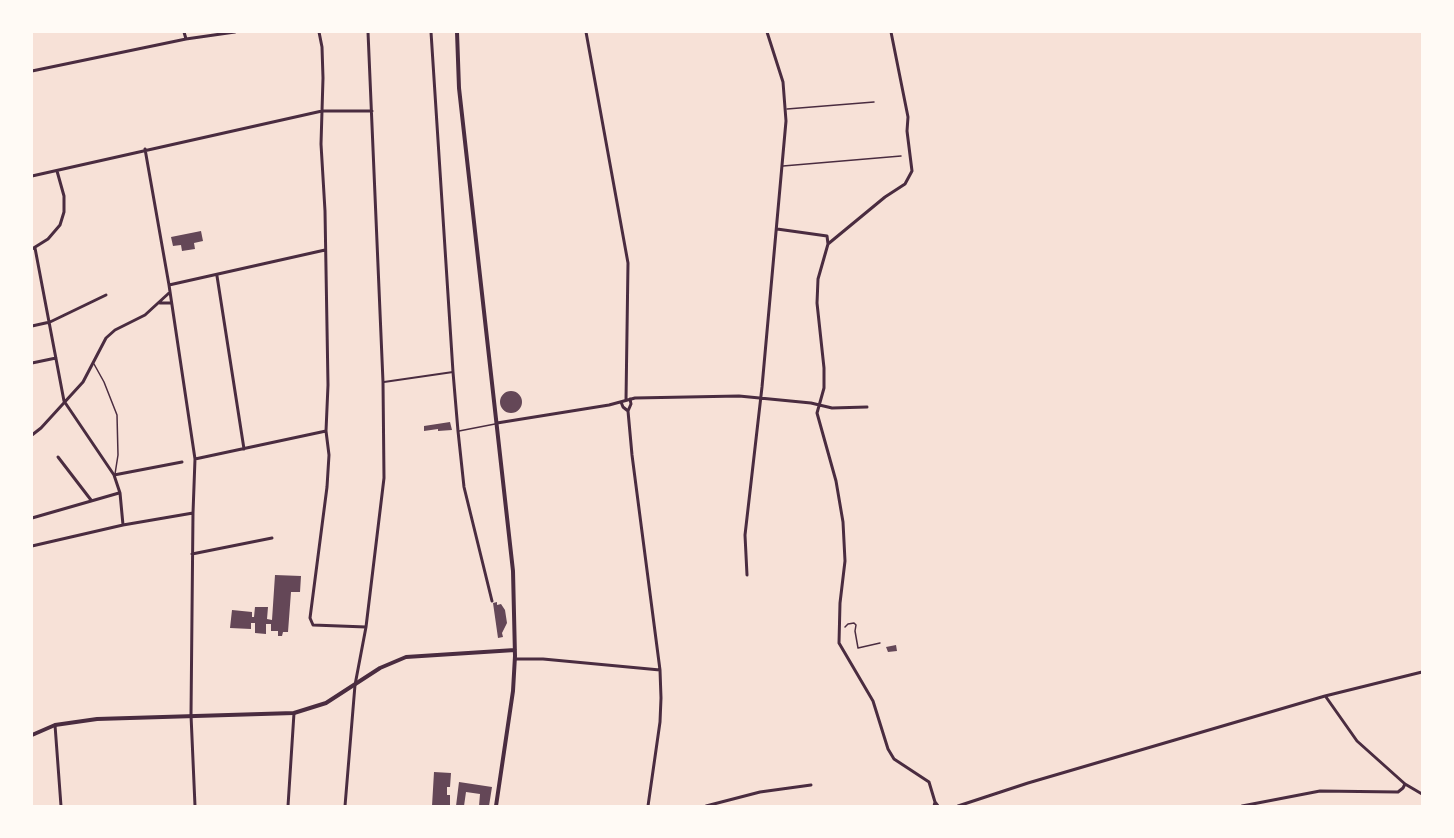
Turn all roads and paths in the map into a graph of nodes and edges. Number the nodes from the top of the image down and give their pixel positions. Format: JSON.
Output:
{"nodes":[{"id":1,"x":184,"y":32,"type":"edge"},
{"id":2,"x":235,"y":32,"type":"edge"},
{"id":3,"x":319,"y":32,"type":"edge"},
{"id":4,"x":368,"y":32,"type":"edge"},
{"id":5,"x":431,"y":32,"type":"edge"},
{"id":6,"x":457,"y":32,"type":"edge"},
{"id":7,"x":586,"y":32,"type":"edge"},
{"id":8,"x":767,"y":32,"type":"edge"},
{"id":9,"x":891,"y":32,"type":"edge"},
{"id":10,"x":186,"y":39,"type":"junction"},
{"id":11,"x":32,"y":71,"type":"edge"},
{"id":12,"x":874,"y":102,"type":"dead end"},
{"id":13,"x":786,"y":109,"type":"junction"},
{"id":14,"x":322,"y":111,"type":"junction"},
{"id":15,"x":372,"y":111,"type":"junction"},
{"id":16,"x":145,"y":149,"type":"junction"},
{"id":17,"x":901,"y":156,"type":"dead end"},
{"id":18,"x":783,"y":166,"type":"junction"},
{"id":19,"x":57,"y":170,"type":"junction"},
{"id":20,"x":32,"y":176,"type":"edge"},
{"id":21,"x":777,"y":230,"type":"junction"},
{"id":22,"x":828,"y":244,"type":"junction"},
{"id":23,"x":33,"y":249,"type":"edge"},
{"id":24,"x":326,"y":250,"type":"junction"},
{"id":25,"x":217,"y":276,"type":"junction"},
{"id":26,"x":169,"y":285,"type":"junction"},
{"id":27,"x":170,"y":292,"type":"junction"},
{"id":28,"x":106,"y":296,"type":"dead end"},
{"id":29,"x":160,"y":303,"type":"junction"},
{"id":30,"x":171,"y":303,"type":"junction"},
{"id":31,"x":50,"y":322,"type":"junction"},
{"id":32,"x":32,"y":326,"type":"edge"},
{"id":33,"x":57,"y":358,"type":"junction"},
{"id":34,"x":32,"y":363,"type":"edge"},
{"id":35,"x":94,"y":364,"type":"junction"},
{"id":36,"x":453,"y":372,"type":"junction"},
{"id":37,"x":383,"y":382,"type":"junction"},
{"id":38,"x":761,"y":398,"type":"junction"},
{"id":39,"x":628,"y":400,"type":"junction"},
{"id":40,"x":64,"y":401,"type":"junction"},
{"id":41,"x":621,"y":402,"type":"junction"},
{"id":42,"x":819,"y":405,"type":"junction"},
{"id":43,"x":867,"y":407,"type":"dead end"},
{"id":44,"x":628,"y":411,"type":"junction"},
{"id":45,"x":495,"y":424,"type":"junction"},
{"id":46,"x":326,"y":430,"type":"junction"},
{"id":47,"x":458,"y":431,"type":"junction"},
{"id":48,"x":32,"y":435,"type":"edge"},
{"id":49,"x":243,"y":449,"type":"junction"},
{"id":50,"x":58,"y":457,"type":"dead end"},
{"id":51,"x":195,"y":459,"type":"junction"},
{"id":52,"x":182,"y":462,"type":"dead end"},
{"id":53,"x":114,"y":475,"type":"junction"},
{"id":54,"x":120,"y":493,"type":"junction"},
{"id":55,"x":91,"y":501,"type":"junction"},
{"id":56,"x":193,"y":513,"type":"junction"},
{"id":57,"x":32,"y":518,"type":"edge"},
{"id":58,"x":123,"y":525,"type":"junction"},
{"id":59,"x":272,"y":538,"type":"dead end"},
{"id":60,"x":32,"y":546,"type":"edge"},
{"id":61,"x":192,"y":554,"type":"junction"},
{"id":62,"x":747,"y":575,"type":"dead end"},
{"id":63,"x":492,"y":601,"type":"dead end"},
{"id":64,"x":366,"y":627,"type":"junction"},
{"id":65,"x":844,"y":628,"type":"dead end"},
{"id":66,"x":880,"y":643,"type":"dead end"},
{"id":67,"x":515,"y":650,"type":"junction"},
{"id":68,"x":515,"y":659,"type":"junction"},
{"id":69,"x":660,"y":670,"type":"junction"},
{"id":70,"x":1422,"y":672,"type":"edge"},
{"id":71,"x":355,"y":685,"type":"junction"},
{"id":72,"x":1325,"y":696,"type":"junction"},
{"id":73,"x":294,"y":713,"type":"junction"},
{"id":74,"x":191,"y":715,"type":"junction"},
{"id":75,"x":55,"y":725,"type":"junction"},
{"id":76,"x":32,"y":735,"type":"edge"},
{"id":77,"x":1405,"y":784,"type":"junction"},
{"id":78,"x":811,"y":785,"type":"dead end"},
{"id":79,"x":1422,"y":794,"type":"edge"},
{"id":80,"x":61,"y":807,"type":"edge"},
{"id":81,"x":195,"y":807,"type":"edge"},
{"id":82,"x":288,"y":807,"type":"edge"},
{"id":83,"x":345,"y":807,"type":"edge"},
{"id":84,"x":496,"y":807,"type":"edge"},
{"id":85,"x":648,"y":807,"type":"edge"},
{"id":86,"x":706,"y":807,"type":"edge"},
{"id":87,"x":936,"y":807,"type":"edge"},
{"id":88,"x":958,"y":807,"type":"edge"},
{"id":89,"x":1242,"y":807,"type":"edge"}],
"edges":[{"from":1,"to":10,"type":"street"},
{"from":2,"to":10,"type":"street"},
{"from":3,"to":14,"type":"street"},
{"from":4,"to":15,"type":"street"},
{"from":5,"to":36,"type":"street"},
{"from":6,"to":45,"type":"main road"},
{"from":7,"to":39,"type":"street"},
{"from":8,"to":13,"type":"street"},
{"from":9,"to":22,"type":"street"},
{"from":10,"to":11,"type":"street"},
{"from":12,"to":13,"type":"lane"},
{"from":13,"to":18,"type":"street"},
{"from":14,"to":15,"type":"street"},
{"from":14,"to":16,"type":"street"},
{"from":14,"to":24,"type":"street"},
{"from":15,"to":37,"type":"street"},
{"from":16,"to":19,"type":"street"},
{"from":16,"to":26,"type":"street"},
{"from":17,"to":18,"type":"lane"},
{"from":18,"to":21,"type":"street"},
{"from":19,"to":20,"type":"street"},
{"from":19,"to":23,"type":"street"},
{"from":21,"to":22,"type":"street"},
{"from":21,"to":38,"type":"street"},
{"from":22,"to":42,"type":"street"},
{"from":23,"to":31,"type":"street"},
{"from":24,"to":25,"type":"street"},
{"from":24,"to":46,"type":"street"},
{"from":25,"to":26,"type":"street"},
{"from":25,"to":49,"type":"street"},
{"from":26,"to":27,"type":"street"},
{"from":27,"to":29,"type":"street"},
{"from":27,"to":30,"type":"street"},
{"from":28,"to":31,"type":"street"},
{"from":29,"to":30,"type":"street"},
{"from":29,"to":35,"type":"street"},
{"from":30,"to":51,"type":"street"},
{"from":31,"to":32,"type":"street"},
{"from":31,"to":33,"type":"street"},
{"from":33,"to":34,"type":"street"},
{"from":33,"to":40,"type":"street"},
{"from":35,"to":40,"type":"street"},
{"from":35,"to":53,"type":"lane"},
{"from":36,"to":37,"type":"street"},
{"from":36,"to":47,"type":"street"},
{"from":37,"to":64,"type":"street"},
{"from":38,"to":39,"type":"street"},
{"from":38,"to":42,"type":"street"},
{"from":38,"to":62,"type":"street"},
{"from":39,"to":41,"type":"street"},
{"from":39,"to":44,"type":"street"},
{"from":40,"to":48,"type":"street"},
{"from":40,"to":53,"type":"street"},
{"from":41,"to":44,"type":"street"},
{"from":41,"to":45,"type":"street"},
{"from":42,"to":43,"type":"street"},
{"from":42,"to":87,"type":"street"},
{"from":44,"to":69,"type":"street"},
{"from":45,"to":47,"type":"lane"},
{"from":45,"to":67,"type":"main road"},
{"from":46,"to":49,"type":"street"},
{"from":46,"to":64,"type":"street"},
{"from":47,"to":63,"type":"street"},
{"from":49,"to":51,"type":"street"},
{"from":50,"to":55,"type":"street"},
{"from":51,"to":56,"type":"street"},
{"from":52,"to":53,"type":"street"},
{"from":53,"to":54,"type":"street"},
{"from":54,"to":55,"type":"street"},
{"from":54,"to":58,"type":"street"},
{"from":55,"to":57,"type":"street"},
{"from":56,"to":58,"type":"street"},
{"from":56,"to":61,"type":"street"},
{"from":58,"to":60,"type":"street"},
{"from":59,"to":61,"type":"street"},
{"from":61,"to":74,"type":"street"},
{"from":64,"to":71,"type":"street"},
{"from":65,"to":66,"type":"path"},
{"from":67,"to":68,"type":"main road"},
{"from":67,"to":71,"type":"main road"},
{"from":68,"to":69,"type":"street"},
{"from":68,"to":84,"type":"main road"},
{"from":69,"to":85,"type":"street"},
{"from":70,"to":72,"type":"street"},
{"from":71,"to":73,"type":"main road"},
{"from":71,"to":83,"type":"street"},
{"from":72,"to":77,"type":"street"},
{"from":72,"to":88,"type":"street"},
{"from":73,"to":74,"type":"main road"},
{"from":73,"to":82,"type":"street"},
{"from":74,"to":75,"type":"main road"},
{"from":74,"to":81,"type":"street"},
{"from":75,"to":76,"type":"main road"},
{"from":75,"to":80,"type":"street"},
{"from":77,"to":79,"type":"street"},
{"from":77,"to":89,"type":"street"},
{"from":78,"to":86,"type":"street"}]}
